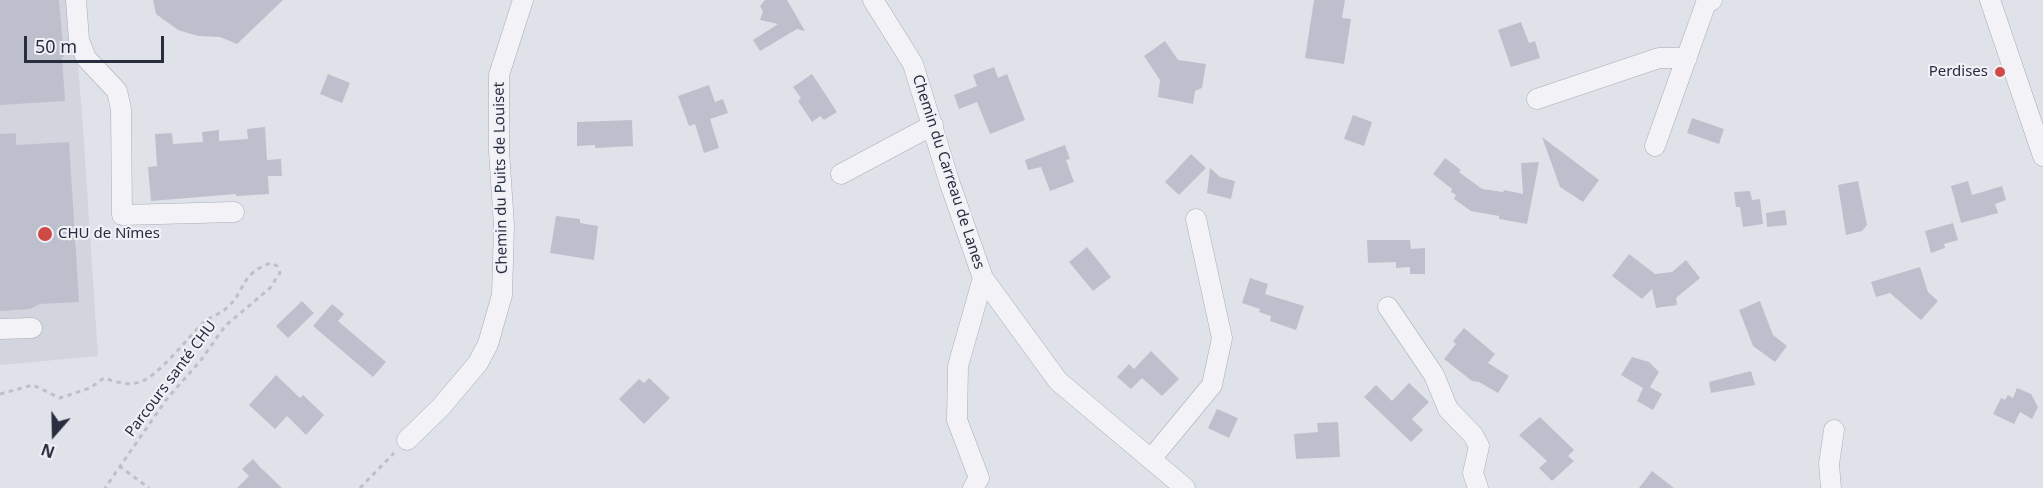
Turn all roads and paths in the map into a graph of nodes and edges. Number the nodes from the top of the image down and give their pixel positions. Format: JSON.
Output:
{"nodes":[{"id":1,"x":76,"y":0,"type":"edge"},
{"id":2,"x":523,"y":0,"type":"edge"},
{"id":3,"x":873,"y":0,"type":"edge"},
{"id":4,"x":1712,"y":0,"type":"edge"},
{"id":5,"x":1990,"y":0,"type":"edge"},
{"id":6,"x":1687,"y":58,"type":"junction"},
{"id":7,"x":1537,"y":99,"type":"dead end"},
{"id":8,"x":933,"y":125,"type":"junction"},
{"id":9,"x":1655,"y":146,"type":"dead end"},
{"id":10,"x":2043,"y":156,"type":"edge"},
{"id":11,"x":841,"y":174,"type":"dead end"},
{"id":12,"x":234,"y":212,"type":"dead end"},
{"id":13,"x":1196,"y":219,"type":"dead end"},
{"id":14,"x":983,"y":278,"type":"junction"},
{"id":15,"x":1389,"y":307,"type":"dead end"},
{"id":16,"x":32,"y":328,"type":"dead end"},
{"id":17,"x":0,"y":329,"type":"edge"},
{"id":18,"x":0,"y":394,"type":"edge"},
{"id":19,"x":1834,"y":430,"type":"dead end"},
{"id":20,"x":407,"y":440,"type":"joint"},
{"id":21,"x":1151,"y":459,"type":"junction"},
{"id":22,"x":119,"y":466,"type":"junction"},
{"id":23,"x":979,"y":485,"type":"edge"},
{"id":24,"x":105,"y":488,"type":"edge"},
{"id":25,"x":149,"y":488,"type":"edge"},
{"id":26,"x":360,"y":488,"type":"edge"},
{"id":27,"x":1185,"y":488,"type":"edge"},
{"id":28,"x":1478,"y":488,"type":"edge"},
{"id":29,"x":1831,"y":488,"type":"edge"}],
"edges":[{"from":1,"to":12,"type":"street"},
{"from":2,"to":20,"type":"street","name":"Chemin du Puits de Louiset"},
{"from":3,"to":8,"type":"street","name":"Chemin du Carreau de Lanes"},
{"from":4,"to":6,"type":"street"},
{"from":5,"to":10,"type":"street"},
{"from":6,"to":7,"type":"street"},
{"from":6,"to":9,"type":"street"},
{"from":8,"to":11,"type":"street"},
{"from":8,"to":14,"type":"street","name":"Chemin du Carreau de Lanes"},
{"from":13,"to":21,"type":"street"},
{"from":14,"to":21,"type":"street","name":"Chemin du Carreau de Lanes"},
{"from":14,"to":23,"type":"street"},
{"from":15,"to":28,"type":"street"},
{"from":16,"to":17,"type":"street"},
{"from":18,"to":22,"type":"path","name":"Parcours santé CHU"},
{"from":19,"to":29,"type":"street"},
{"from":20,"to":26,"type":"path"},
{"from":21,"to":27,"type":"street","name":"Chemin du Carreau de Lanes"},
{"from":22,"to":24,"type":"path","name":"Parcours santé CHU"},
{"from":22,"to":25,"type":"path"}]}
